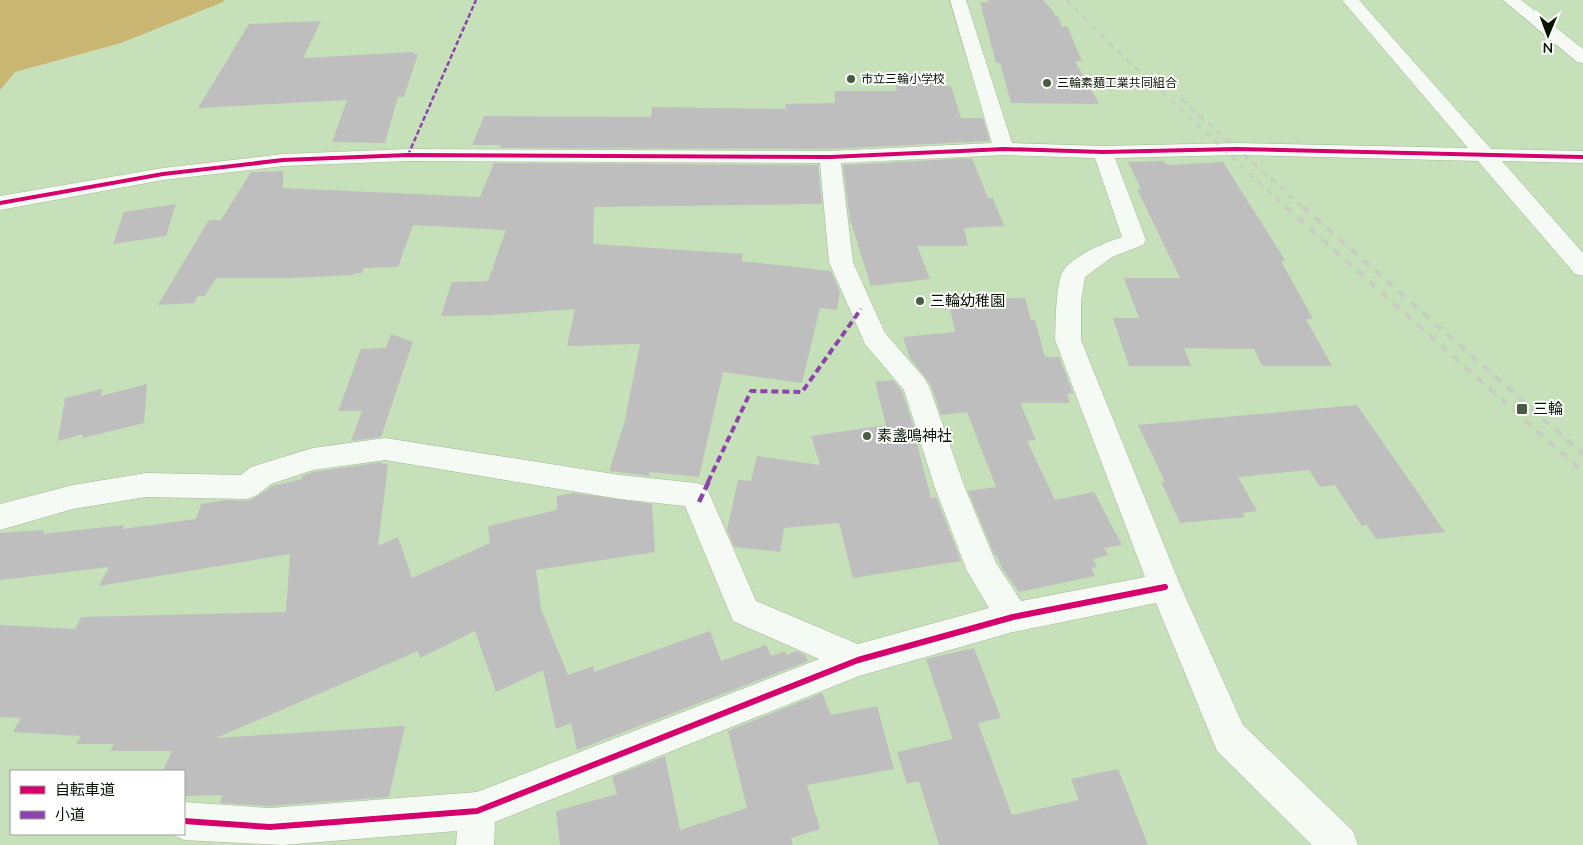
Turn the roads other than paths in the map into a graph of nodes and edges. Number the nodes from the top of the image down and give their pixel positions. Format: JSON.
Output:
{"nodes":[{"id":1,"x":958,"y":0,"type":"edge"},
{"id":2,"x":1350,"y":0,"type":"edge"},
{"id":3,"x":1511,"y":0,"type":"edge"},
{"id":4,"x":1583,"y":58,"type":"edge"},
{"id":5,"x":1004,"y":149,"type":"junction"},
{"id":6,"x":1103,"y":152,"type":"junction"},
{"id":7,"x":1487,"y":156,"type":"junction"},
{"id":8,"x":830,"y":157,"type":"junction"},
{"id":9,"x":1583,"y":157,"type":"edge"},
{"id":10,"x":0,"y":203,"type":"edge"},
{"id":11,"x":1583,"y":268,"type":"edge"},
{"id":12,"x":0,"y":517,"type":"edge"},
{"id":13,"x":1165,"y":587,"type":"junction"},
{"id":14,"x":1013,"y":617,"type":"junction"},
{"id":15,"x":858,"y":660,"type":"junction"},
{"id":16,"x":185,"y":821,"type":"edge"},
{"id":17,"x":476,"y":828,"type":"edge"},
{"id":18,"x":1339,"y":845,"type":"edge"}],
"edges":[{"from":1,"to":5,"type":"street"},
{"from":2,"to":7,"type":"street"},
{"from":3,"to":4,"type":"street"},
{"from":5,"to":6,"type":"street"},
{"from":5,"to":8,"type":"street"},
{"from":6,"to":7,"type":"street"},
{"from":6,"to":13,"type":"street"},
{"from":7,"to":9,"type":"street"},
{"from":7,"to":11,"type":"street"},
{"from":8,"to":10,"type":"street"},
{"from":8,"to":14,"type":"street"},
{"from":12,"to":15,"type":"street"},
{"from":13,"to":14,"type":"street"},
{"from":13,"to":18,"type":"street"},
{"from":14,"to":15,"type":"street"},
{"from":15,"to":17,"type":"street"},
{"from":16,"to":17,"type":"street"}]}
